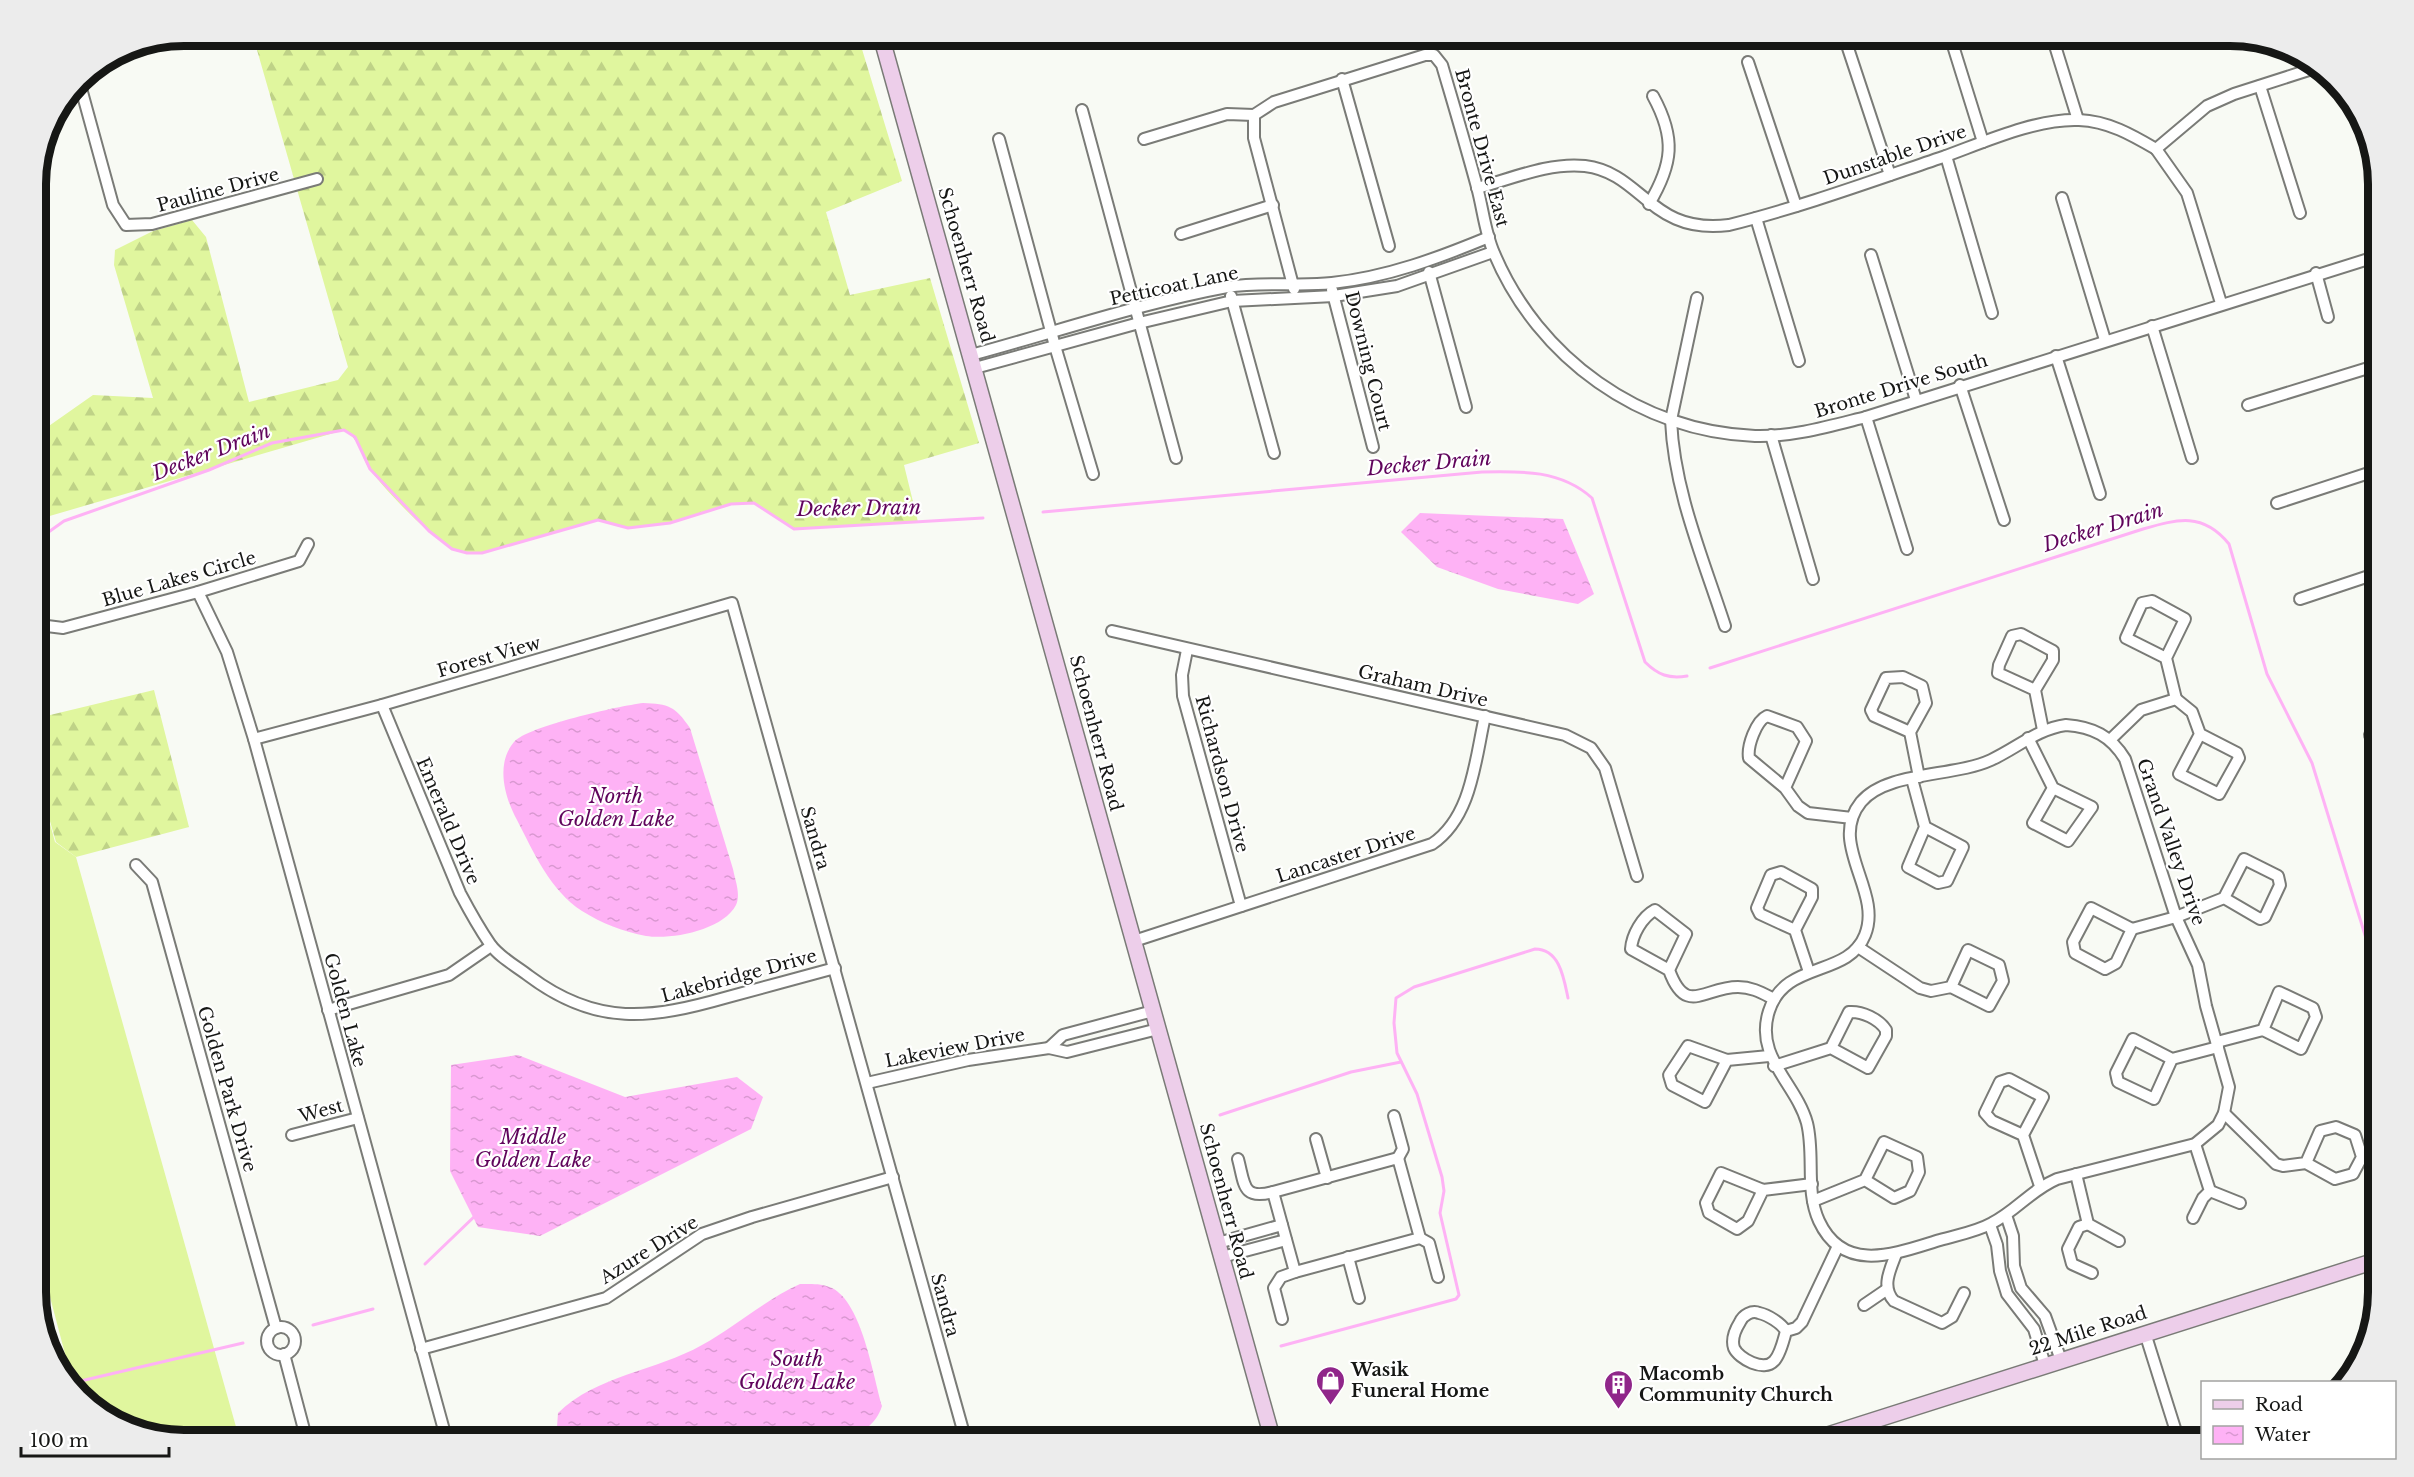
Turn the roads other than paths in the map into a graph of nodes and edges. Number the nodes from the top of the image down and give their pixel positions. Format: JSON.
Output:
{"nodes":[{"id":1,"x":1847,"y":46,"type":"edge"},
{"id":2,"x":1953,"y":46,"type":"edge"},
{"id":3,"x":2055,"y":46,"type":"edge"},
{"id":4,"x":884,"y":47,"type":"edge"},
{"id":5,"x":1748,"y":62,"type":"dead end"},
{"id":6,"x":2307,"y":71,"type":"edge"},
{"id":7,"x":1342,"y":79,"type":"junction"},
{"id":8,"x":2260,"y":86,"type":"junction"},
{"id":9,"x":82,"y":93,"type":"edge"},
{"id":10,"x":1653,"y":96,"type":"dead end"},
{"id":11,"x":1082,"y":110,"type":"dead end"},
{"id":12,"x":1254,"y":115,"type":"junction"},
{"id":13,"x":2078,"y":120,"type":"junction"},
{"id":14,"x":999,"y":139,"type":"dead end"},
{"id":15,"x":1144,"y":139,"type":"dead end"},
{"id":16,"x":1983,"y":142,"type":"junction"},
{"id":17,"x":2156,"y":149,"type":"junction"},
{"id":18,"x":1946,"y":156,"type":"junction"},
{"id":19,"x":1890,"y":175,"type":"junction"},
{"id":20,"x":317,"y":179,"type":"dead end"},
{"id":21,"x":1477,"y":188,"type":"junction"},
{"id":22,"x":2061,"y":198,"type":"dead end"},
{"id":23,"x":1649,"y":204,"type":"junction"},
{"id":24,"x":1273,"y":205,"type":"junction"},
{"id":25,"x":1796,"y":206,"type":"junction"},
{"id":26,"x":2300,"y":213,"type":"dead end"},
{"id":27,"x":1756,"y":218,"type":"junction"},
{"id":28,"x":1181,"y":234,"type":"dead end"},
{"id":29,"x":1490,"y":237,"type":"junction"},
{"id":30,"x":1389,"y":246,"type":"dead end"},
{"id":31,"x":1493,"y":252,"type":"junction"},
{"id":32,"x":1871,"y":255,"type":"dead end"},
{"id":33,"x":2367,"y":259,"type":"edge"},
{"id":34,"x":1426,"y":263,"type":"junction"},
{"id":35,"x":2316,"y":273,"type":"junction"},
{"id":36,"x":1430,"y":276,"type":"junction"},
{"id":37,"x":1331,"y":283,"type":"junction"},
{"id":38,"x":1293,"y":284,"type":"junction"},
{"id":39,"x":1229,"y":287,"type":"junction"},
{"id":40,"x":1334,"y":296,"type":"junction"},
{"id":41,"x":1697,"y":298,"type":"dead end"},
{"id":42,"x":1296,"y":299,"type":"junction"},
{"id":43,"x":1232,"y":301,"type":"junction"},
{"id":44,"x":2221,"y":303,"type":"junction"},
{"id":45,"x":1135,"y":309,"type":"junction"},
{"id":46,"x":1992,"y":314,"type":"dead end"},
{"id":47,"x":2328,"y":317,"type":"dead end"},
{"id":48,"x":1139,"y":323,"type":"junction"},
{"id":49,"x":2152,"y":326,"type":"junction"},
{"id":50,"x":1051,"y":333,"type":"junction"},
{"id":51,"x":2105,"y":340,"type":"junction"},
{"id":52,"x":1055,"y":346,"type":"junction"},
{"id":53,"x":2056,"y":356,"type":"junction"},
{"id":54,"x":973,"y":361,"type":"junction"},
{"id":55,"x":1799,"y":361,"type":"dead end"},
{"id":56,"x":2367,"y":368,"type":"edge"},
{"id":57,"x":1960,"y":385,"type":"junction"},
{"id":58,"x":1916,"y":400,"type":"junction"},
{"id":59,"x":2248,"y":405,"type":"dead end"},
{"id":60,"x":1466,"y":407,"type":"dead end"},
{"id":61,"x":1866,"y":417,"type":"junction"},
{"id":62,"x":1671,"y":420,"type":"junction"},
{"id":63,"x":1771,"y":435,"type":"junction"},
{"id":64,"x":1373,"y":447,"type":"dead end"},
{"id":65,"x":1274,"y":453,"type":"dead end"},
{"id":66,"x":1176,"y":458,"type":"dead end"},
{"id":67,"x":2192,"y":458,"type":"dead end"},
{"id":68,"x":1093,"y":474,"type":"dead end"},
{"id":69,"x":2367,"y":474,"type":"edge"},
{"id":70,"x":2100,"y":494,"type":"dead end"},
{"id":71,"x":2277,"y":503,"type":"dead end"},
{"id":72,"x":2004,"y":520,"type":"dead end"},
{"id":73,"x":308,"y":544,"type":"dead end"},
{"id":74,"x":1906,"y":549,"type":"dead end"},
{"id":75,"x":2367,"y":577,"type":"edge"},
{"id":76,"x":1813,"y":579,"type":"dead end"},
{"id":77,"x":198,"y":592,"type":"junction"},
{"id":78,"x":2300,"y":599,"type":"dead end"},
{"id":79,"x":732,"y":603,"type":"joint"},
{"id":80,"x":47,"y":626,"type":"dead end"},
{"id":81,"x":1725,"y":626,"type":"dead end"},
{"id":82,"x":1112,"y":631,"type":"dead end"},
{"id":83,"x":1187,"y":650,"type":"junction"},
{"id":84,"x":2166,"y":658,"type":"junction"},
{"id":85,"x":2035,"y":690,"type":"junction"},
{"id":86,"x":2176,"y":699,"type":"junction"},
{"id":87,"x":382,"y":705,"type":"junction"},
{"id":88,"x":1485,"y":716,"type":"junction"},
{"id":89,"x":2043,"y":730,"type":"junction"},
{"id":90,"x":1910,"y":732,"type":"junction"},
{"id":91,"x":2200,"y":734,"type":"junction"},
{"id":92,"x":2028,"y":738,"type":"junction"},
{"id":93,"x":254,"y":740,"type":"junction"},
{"id":94,"x":2111,"y":740,"type":"junction"},
{"id":95,"x":1916,"y":778,"type":"junction"},
{"id":96,"x":1785,"y":788,"type":"junction"},
{"id":97,"x":2053,"y":788,"type":"junction"},
{"id":98,"x":1852,"y":818,"type":"junction"},
{"id":99,"x":1924,"y":827,"type":"junction"},
{"id":100,"x":136,"y":865,"type":"dead end"},
{"id":101,"x":1637,"y":876,"type":"dead end"},
{"id":102,"x":2224,"y":898,"type":"junction"},
{"id":103,"x":1240,"y":906,"type":"junction"},
{"id":104,"x":2176,"y":917,"type":"junction"},
{"id":105,"x":2132,"y":929,"type":"junction"},
{"id":106,"x":1795,"y":930,"type":"junction"},
{"id":107,"x":1134,"y":941,"type":"junction"},
{"id":108,"x":491,"y":946,"type":"junction"},
{"id":109,"x":1858,"y":947,"type":"junction"},
{"id":110,"x":835,"y":968,"type":"junction"},
{"id":111,"x":1669,"y":970,"type":"junction"},
{"id":112,"x":1809,"y":972,"type":"junction"},
{"id":113,"x":1951,"y":987,"type":"junction"},
{"id":114,"x":1774,"y":999,"type":"junction"},
{"id":115,"x":328,"y":1010,"type":"junction"},
{"id":116,"x":1153,"y":1011,"type":"junction"},
{"id":117,"x":1158,"y":1029,"type":"junction"},
{"id":118,"x":2263,"y":1030,"type":"junction"},
{"id":119,"x":2217,"y":1044,"type":"junction"},
{"id":120,"x":1049,"y":1048,"type":"junction"},
{"id":121,"x":1831,"y":1048,"type":"junction"},
{"id":122,"x":1769,"y":1056,"type":"junction"},
{"id":123,"x":2172,"y":1059,"type":"junction"},
{"id":124,"x":1727,"y":1060,"type":"junction"},
{"id":125,"x":1774,"y":1066,"type":"junction"},
{"id":126,"x":867,"y":1083,"type":"junction"},
{"id":127,"x":2224,"y":1113,"type":"junction"},
{"id":128,"x":1394,"y":1116,"type":"dead end"},
{"id":129,"x":358,"y":1118,"type":"junction"},
{"id":130,"x":292,"y":1135,"type":"dead end"},
{"id":131,"x":2023,"y":1135,"type":"junction"},
{"id":132,"x":1316,"y":1138,"type":"dead end"},
{"id":133,"x":2195,"y":1144,"type":"junction"},
{"id":134,"x":1398,"y":1158,"type":"junction"},
{"id":135,"x":1238,"y":1159,"type":"dead end"},
{"id":136,"x":2306,"y":1163,"type":"junction"},
{"id":137,"x":2076,"y":1174,"type":"junction"},
{"id":138,"x":893,"y":1177,"type":"junction"},
{"id":139,"x":1327,"y":1178,"type":"junction"},
{"id":140,"x":1865,"y":1180,"type":"junction"},
{"id":141,"x":1812,"y":1184,"type":"junction"},
{"id":142,"x":2040,"y":1186,"type":"junction"},
{"id":143,"x":1763,"y":1190,"type":"junction"},
{"id":144,"x":2210,"y":1191,"type":"junction"},
{"id":145,"x":1273,"y":1192,"type":"junction"},
{"id":146,"x":1813,"y":1201,"type":"junction"},
{"id":147,"x":2240,"y":1203,"type":"dead end"},
{"id":148,"x":2006,"y":1215,"type":"junction"},
{"id":149,"x":2193,"y":1218,"type":"dead end"},
{"id":150,"x":2088,"y":1224,"type":"junction"},
{"id":151,"x":1282,"y":1225,"type":"junction"},
{"id":152,"x":1990,"y":1225,"type":"junction"},
{"id":153,"x":1420,"y":1238,"type":"junction"},
{"id":154,"x":1286,"y":1240,"type":"junction"},
{"id":155,"x":2119,"y":1241,"type":"dead end"},
{"id":156,"x":1839,"y":1246,"type":"junction"},
{"id":157,"x":1220,"y":1250,"type":"junction"},
{"id":158,"x":1896,"y":1254,"type":"junction"},
{"id":159,"x":1348,"y":1257,"type":"junction"},
{"id":160,"x":2368,"y":1263,"type":"edge"},
{"id":161,"x":1295,"y":1272,"type":"junction"},
{"id":162,"x":2092,"y":1273,"type":"dead end"},
{"id":163,"x":1438,"y":1277,"type":"dead end"},
{"id":164,"x":2021,"y":1288,"type":"junction"},
{"id":165,"x":1886,"y":1290,"type":"junction"},
{"id":166,"x":1964,"y":1293,"type":"dead end"},
{"id":167,"x":2007,"y":1294,"type":"junction"},
{"id":168,"x":1359,"y":1298,"type":"dead end"},
{"id":169,"x":1864,"y":1305,"type":"dead end"},
{"id":170,"x":1282,"y":1320,"type":"dead end"},
{"id":171,"x":276,"y":1328,"type":"junction"},
{"id":172,"x":1786,"y":1331,"type":"junction"},
{"id":173,"x":2145,"y":1333,"type":"junction"},
{"id":174,"x":421,"y":1349,"type":"junction"},
{"id":175,"x":284,"y":1354,"type":"junction"},
{"id":176,"x":2061,"y":1360,"type":"junction"},
{"id":177,"x":2045,"y":1365,"type":"junction"},
{"id":178,"x":304,"y":1430,"type":"edge"},
{"id":179,"x":444,"y":1430,"type":"edge"},
{"id":180,"x":963,"y":1430,"type":"edge"},
{"id":181,"x":1270,"y":1430,"type":"edge"},
{"id":182,"x":1843,"y":1430,"type":"edge"},
{"id":183,"x":2176,"y":1430,"type":"edge"}],
"edges":[{"from":1,"to":19,"type":"street"},
{"from":2,"to":16,"type":"street"},
{"from":3,"to":13,"type":"street"},
{"from":4,"to":54,"type":"street","name":"Schoenherr Road"},
{"from":5,"to":25,"type":"street"},
{"from":6,"to":8,"type":"street"},
{"from":7,"to":12,"type":"street"},
{"from":7,"to":21,"type":"street","name":"Bronte Drive East"},
{"from":7,"to":30,"type":"street"},
{"from":8,"to":17,"type":"street"},
{"from":8,"to":26,"type":"street"},
{"from":9,"to":20,"type":"street","name":"Pauline Drive"},
{"from":10,"to":23,"type":"street"},
{"from":11,"to":45,"type":"street"},
{"from":12,"to":15,"type":"street"},
{"from":12,"to":24,"type":"street"},
{"from":13,"to":16,"type":"street","name":"Dunstable Drive"},
{"from":13,"to":17,"type":"street","name":"Dunstable Drive"},
{"from":14,"to":50,"type":"street"},
{"from":16,"to":18,"type":"street","name":"Dunstable Drive"},
{"from":17,"to":44,"type":"street"},
{"from":18,"to":19,"type":"street","name":"Dunstable Drive"},
{"from":18,"to":46,"type":"street"},
{"from":19,"to":25,"type":"street","name":"Dunstable Drive"},
{"from":21,"to":23,"type":"street","name":"Dunstable Drive"},
{"from":21,"to":29,"type":"street","name":"Bronte Drive East"},
{"from":22,"to":51,"type":"street"},
{"from":23,"to":27,"type":"street","name":"Dunstable Drive"},
{"from":24,"to":28,"type":"street"},
{"from":24,"to":38,"type":"street"},
{"from":25,"to":27,"type":"street","name":"Dunstable Drive"},
{"from":27,"to":55,"type":"street"},
{"from":29,"to":31,"type":"street","name":"Bronte Drive East"},
{"from":29,"to":34,"type":"street","name":"Petticoat Lane"},
{"from":31,"to":36,"type":"street","name":"Petticoat Lane"},
{"from":31,"to":62,"type":"street","name":"Bronte Drive South"},
{"from":32,"to":58,"type":"street"},
{"from":33,"to":35,"type":"street","name":"Bronte Drive South"},
{"from":34,"to":36,"type":"street"},
{"from":34,"to":37,"type":"street","name":"Petticoat Lane"},
{"from":35,"to":44,"type":"street","name":"Bronte Drive South"},
{"from":35,"to":47,"type":"street"},
{"from":36,"to":40,"type":"street","name":"Petticoat Lane"},
{"from":36,"to":60,"type":"street"},
{"from":37,"to":38,"type":"street","name":"Petticoat Lane"},
{"from":37,"to":40,"type":"street","name":"Downing Court"},
{"from":38,"to":39,"type":"street","name":"Petticoat Lane"},
{"from":38,"to":42,"type":"street"},
{"from":39,"to":43,"type":"street"},
{"from":39,"to":45,"type":"street","name":"Petticoat Lane"},
{"from":40,"to":42,"type":"street","name":"Petticoat Lane"},
{"from":40,"to":64,"type":"street","name":"Downing Court"},
{"from":41,"to":62,"type":"street"},
{"from":42,"to":43,"type":"street","name":"Petticoat Lane"},
{"from":43,"to":48,"type":"street","name":"Petticoat Lane"},
{"from":43,"to":65,"type":"street"},
{"from":44,"to":49,"type":"street","name":"Bronte Drive South"},
{"from":45,"to":48,"type":"street"},
{"from":45,"to":50,"type":"street","name":"Petticoat Lane"},
{"from":48,"to":52,"type":"street","name":"Petticoat Lane"},
{"from":48,"to":66,"type":"street"},
{"from":49,"to":51,"type":"street","name":"Bronte Drive South"},
{"from":49,"to":67,"type":"street"},
{"from":50,"to":52,"type":"street"},
{"from":50,"to":54,"type":"street","name":"Petticoat Lane"},
{"from":51,"to":53,"type":"street","name":"Bronte Drive South"},
{"from":52,"to":54,"type":"street","name":"Petticoat Lane"},
{"from":52,"to":68,"type":"street"},
{"from":53,"to":57,"type":"street","name":"Bronte Drive South"},
{"from":53,"to":70,"type":"street"},
{"from":54,"to":107,"type":"street","name":"Schoenherr Road"},
{"from":56,"to":59,"type":"street"},
{"from":57,"to":58,"type":"street","name":"Bronte Drive South"},
{"from":57,"to":72,"type":"street"},
{"from":58,"to":61,"type":"street","name":"Bronte Drive South"},
{"from":61,"to":63,"type":"street","name":"Bronte Drive South"},
{"from":61,"to":74,"type":"street"},
{"from":62,"to":63,"type":"street","name":"Bronte Drive South"},
{"from":62,"to":81,"type":"street"},
{"from":63,"to":76,"type":"street"},
{"from":69,"to":71,"type":"street"},
{"from":73,"to":77,"type":"street","name":"Blue Lakes Circle"},
{"from":75,"to":78,"type":"street"},
{"from":77,"to":80,"type":"street","name":"Blue Lakes Circle"},
{"from":77,"to":93,"type":"street","name":"Golden Lake"},
{"from":79,"to":87,"type":"street","name":"Forest View"},
{"from":79,"to":110,"type":"street","name":"Sandra"},
{"from":82,"to":83,"type":"street","name":"Graham Drive"},
{"from":83,"to":88,"type":"street","name":"Graham Drive"},
{"from":83,"to":103,"type":"street","name":"Richardson Drive"},
{"from":84,"to":84,"type":"street"},
{"from":84,"to":86,"type":"street"},
{"from":85,"to":85,"type":"street"},
{"from":85,"to":89,"type":"street"},
{"from":86,"to":91,"type":"street"},
{"from":86,"to":94,"type":"street"},
{"from":87,"to":93,"type":"street","name":"Forest View"},
{"from":87,"to":108,"type":"street","name":"Emerald Drive"},
{"from":88,"to":101,"type":"street","name":"Graham Drive"},
{"from":88,"to":103,"type":"street","name":"Lancaster Drive"},
{"from":89,"to":92,"type":"street"},
{"from":89,"to":94,"type":"street"},
{"from":90,"to":90,"type":"street"},
{"from":90,"to":95,"type":"street"},
{"from":91,"to":91,"type":"street"},
{"from":92,"to":95,"type":"street"},
{"from":92,"to":97,"type":"street"},
{"from":93,"to":115,"type":"street","name":"Golden Lake"},
{"from":94,"to":104,"type":"street","name":"Grand Valley Drive"},
{"from":95,"to":98,"type":"street"},
{"from":95,"to":99,"type":"street"},
{"from":96,"to":96,"type":"street"},
{"from":96,"to":98,"type":"street"},
{"from":97,"to":97,"type":"street"},
{"from":98,"to":109,"type":"street"},
{"from":99,"to":99,"type":"street"},
{"from":100,"to":171,"type":"street","name":"Golden Park Drive"},
{"from":102,"to":102,"type":"street"},
{"from":102,"to":104,"type":"street"},
{"from":103,"to":107,"type":"street","name":"Lancaster Drive"},
{"from":104,"to":105,"type":"street"},
{"from":104,"to":119,"type":"street","name":"Grand Valley Drive"},
{"from":105,"to":105,"type":"street"},
{"from":106,"to":106,"type":"street"},
{"from":106,"to":112,"type":"street"},
{"from":107,"to":116,"type":"street","name":"Schoenherr Road"},
{"from":108,"to":110,"type":"street","name":"Lakebridge Drive"},
{"from":108,"to":115,"type":"street"},
{"from":109,"to":112,"type":"street"},
{"from":109,"to":113,"type":"street"},
{"from":110,"to":126,"type":"street","name":"Sandra"},
{"from":111,"to":111,"type":"street"},
{"from":111,"to":114,"type":"street"},
{"from":112,"to":114,"type":"street"},
{"from":113,"to":113,"type":"street"},
{"from":114,"to":122,"type":"street"},
{"from":115,"to":129,"type":"street","name":"Golden Lake"},
{"from":116,"to":117,"type":"street","name":"Schoenherr Road"},
{"from":116,"to":120,"type":"street","name":"Lakeview Drive"},
{"from":117,"to":120,"type":"street","name":"Lakeview Drive"},
{"from":117,"to":157,"type":"street","name":"Schoenherr Road"},
{"from":118,"to":118,"type":"street"},
{"from":118,"to":119,"type":"street"},
{"from":119,"to":123,"type":"street"},
{"from":119,"to":127,"type":"street","name":"Grand Valley Drive"},
{"from":120,"to":126,"type":"street","name":"Lakeview Drive"},
{"from":121,"to":121,"type":"street"},
{"from":121,"to":125,"type":"street"},
{"from":122,"to":124,"type":"street"},
{"from":122,"to":125,"type":"street"},
{"from":123,"to":123,"type":"street"},
{"from":124,"to":124,"type":"street"},
{"from":125,"to":141,"type":"street"},
{"from":126,"to":138,"type":"street","name":"Sandra"},
{"from":127,"to":133,"type":"street","name":"Grand Valley Drive"},
{"from":127,"to":136,"type":"street"},
{"from":128,"to":134,"type":"street"},
{"from":129,"to":130,"type":"street","name":"West"},
{"from":129,"to":174,"type":"street","name":"Golden Lake"},
{"from":131,"to":131,"type":"street"},
{"from":131,"to":142,"type":"street"},
{"from":132,"to":139,"type":"street"},
{"from":133,"to":137,"type":"street","name":"Grand Valley Drive"},
{"from":133,"to":144,"type":"street"},
{"from":134,"to":139,"type":"street"},
{"from":134,"to":153,"type":"street"},
{"from":135,"to":145,"type":"street"},
{"from":136,"to":136,"type":"street"},
{"from":137,"to":142,"type":"street","name":"Grand Valley Drive"},
{"from":137,"to":150,"type":"street"},
{"from":138,"to":174,"type":"street","name":"Azure Drive"},
{"from":138,"to":180,"type":"street","name":"Sandra"},
{"from":139,"to":145,"type":"street"},
{"from":140,"to":140,"type":"street"},
{"from":140,"to":146,"type":"street"},
{"from":141,"to":143,"type":"street"},
{"from":141,"to":146,"type":"street"},
{"from":142,"to":148,"type":"street","name":"Grand Valley Drive"},
{"from":143,"to":143,"type":"street"},
{"from":144,"to":147,"type":"street"},
{"from":144,"to":149,"type":"street"},
{"from":145,"to":151,"type":"street"},
{"from":146,"to":156,"type":"street"},
{"from":148,"to":152,"type":"street","name":"Grand Valley Drive"},
{"from":148,"to":164,"type":"street"},
{"from":150,"to":155,"type":"street"},
{"from":150,"to":162,"type":"street"},
{"from":151,"to":154,"type":"street"},
{"from":151,"to":157,"type":"street"},
{"from":152,"to":158,"type":"street","name":"Grand Valley Drive"},
{"from":152,"to":167,"type":"street"},
{"from":153,"to":159,"type":"street"},
{"from":153,"to":163,"type":"street"},
{"from":154,"to":157,"type":"street"},
{"from":154,"to":161,"type":"street"},
{"from":156,"to":158,"type":"street","name":"Grand Valley Drive"},
{"from":156,"to":172,"type":"street"},
{"from":157,"to":181,"type":"street","name":"Schoenherr Road"},
{"from":158,"to":165,"type":"street"},
{"from":159,"to":161,"type":"street"},
{"from":159,"to":168,"type":"street"},
{"from":160,"to":173,"type":"street","name":"22 Mile Road"},
{"from":161,"to":170,"type":"street"},
{"from":164,"to":167,"type":"street"},
{"from":164,"to":176,"type":"street"},
{"from":165,"to":166,"type":"street"},
{"from":165,"to":169,"type":"street"},
{"from":167,"to":177,"type":"street"},
{"from":171,"to":175,"type":"street","name":"Golden Park Drive"},
{"from":171,"to":175,"type":"street","name":"Golden Park Drive"},
{"from":172,"to":172,"type":"street"},
{"from":173,"to":176,"type":"street","name":"22 Mile Road"},
{"from":173,"to":183,"type":"street"},
{"from":174,"to":179,"type":"street","name":"Golden Lake"},
{"from":175,"to":178,"type":"street","name":"Golden Park Drive"},
{"from":176,"to":177,"type":"street","name":"22 Mile Road"},
{"from":177,"to":182,"type":"street","name":"22 Mile Road"}]}
